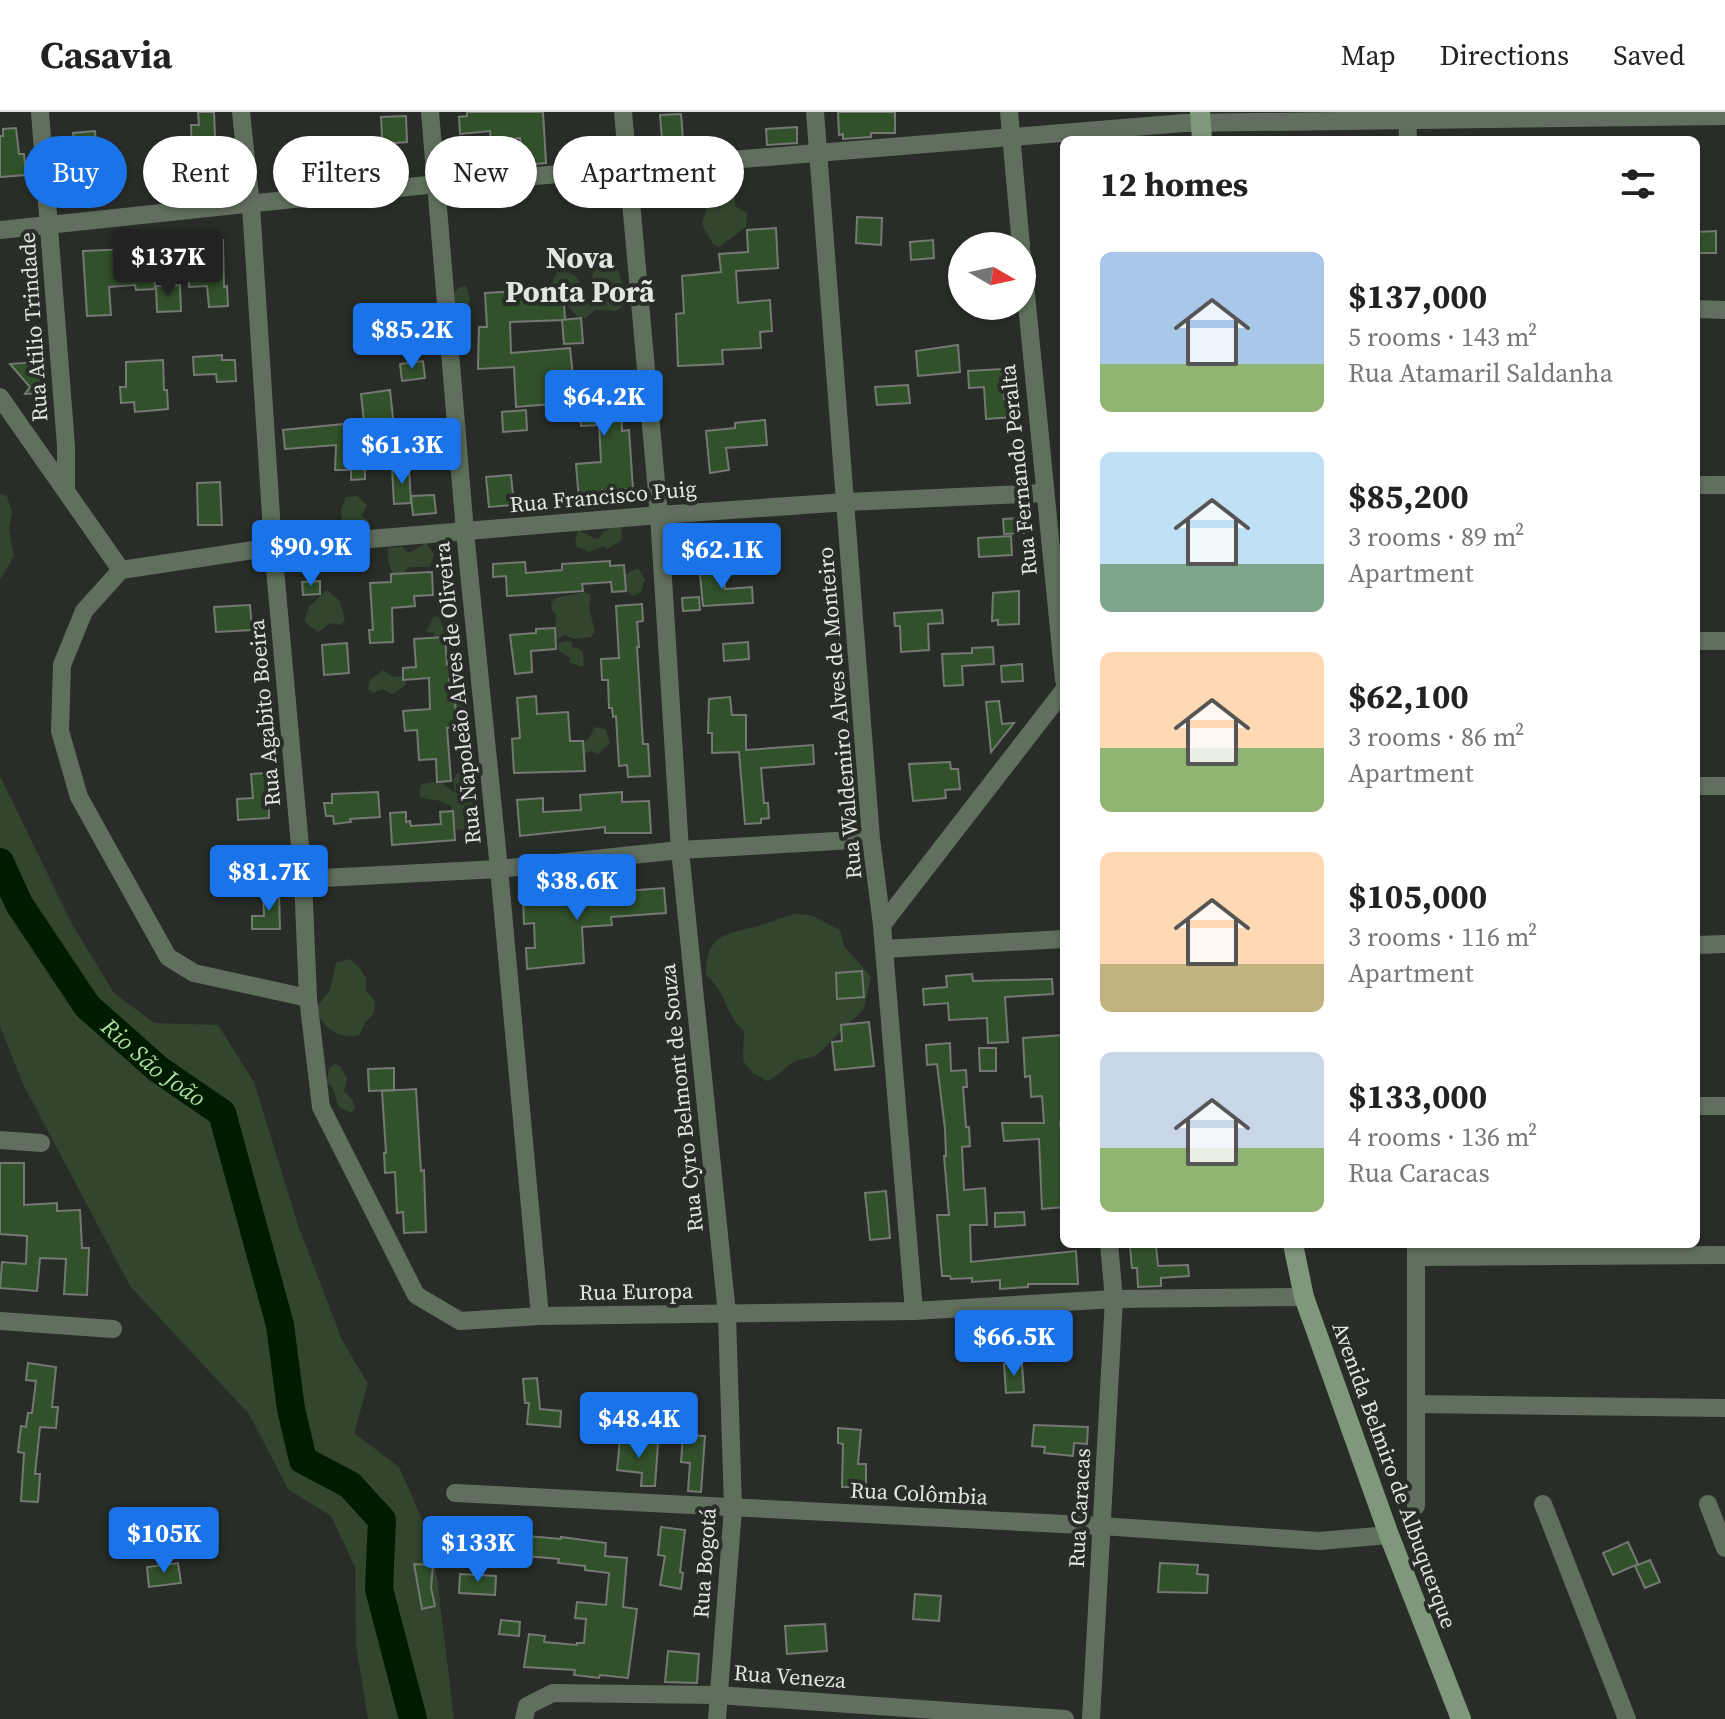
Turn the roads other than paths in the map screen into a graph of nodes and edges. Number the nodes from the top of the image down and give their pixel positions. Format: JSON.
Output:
{"nodes":[{"id":1,"x":40,"y":112,"type":"edge"},
{"id":2,"x":241,"y":112,"type":"edge"},
{"id":3,"x":430,"y":112,"type":"edge"},
{"id":4,"x":623,"y":112,"type":"edge"},
{"id":5,"x":815,"y":112,"type":"edge"},
{"id":6,"x":1009,"y":112,"type":"edge"},
{"id":7,"x":1407,"y":116,"type":"edge"},
{"id":8,"x":1725,"y":116,"type":"edge"},
{"id":9,"x":1201,"y":125,"type":"edge"},
{"id":10,"x":244,"y":136,"type":"edge"},
{"id":11,"x":432,"y":136,"type":"edge"},
{"id":12,"x":625,"y":136,"type":"edge"},
{"id":13,"x":1408,"y":136,"type":"edge"},
{"id":14,"x":1011,"y":137,"type":"junction"},
{"id":15,"x":818,"y":153,"type":"junction"},
{"id":16,"x":744,"y":159,"type":"edge"},
{"id":17,"x":425,"y":185,"type":"edge"},
{"id":18,"x":257,"y":205,"type":"edge"},
{"id":19,"x":230,"y":208,"type":"edge"},
{"id":20,"x":251,"y":208,"type":"edge"},
{"id":21,"x":439,"y":208,"type":"edge"},
{"id":22,"x":631,"y":208,"type":"edge"},
{"id":23,"x":49,"y":225,"type":"junction"},
{"id":24,"x":0,"y":230,"type":"edge"},
{"id":25,"x":1020,"y":232,"type":"edge"},
{"id":26,"x":1700,"y":309,"type":"edge"},
{"id":27,"x":1725,"y":310,"type":"edge"},
{"id":28,"x":1028,"y":320,"type":"edge"},
{"id":29,"x":0,"y":397,"type":"edge"},
{"id":30,"x":1700,"y":485,"type":"edge"},
{"id":31,"x":1725,"y":485,"type":"edge"},
{"id":32,"x":66,"y":490,"type":"junction"},
{"id":33,"x":1044,"y":493,"type":"junction"},
{"id":34,"x":847,"y":502,"type":"junction"},
{"id":35,"x":659,"y":515,"type":"junction"},
{"id":36,"x":465,"y":532,"type":"junction"},
{"id":37,"x":273,"y":547,"type":"junction"},
{"id":38,"x":121,"y":570,"type":"junction"},
{"id":39,"x":1700,"y":641,"type":"edge"},
{"id":40,"x":1725,"y":641,"type":"edge"},
{"id":41,"x":1060,"y":643,"type":"edge"},
{"id":42,"x":1060,"y":695,"type":"edge"},
{"id":43,"x":1700,"y":786,"type":"edge"},
{"id":44,"x":1725,"y":786,"type":"edge"},
{"id":45,"x":871,"y":839,"type":"junction"},
{"id":46,"x":680,"y":850,"type":"junction"},
{"id":47,"x":499,"y":869,"type":"junction"},
{"id":48,"x":303,"y":879,"type":"junction"},
{"id":49,"x":882,"y":925,"type":"junction"},
{"id":50,"x":1060,"y":939,"type":"edge"},
{"id":51,"x":1725,"y":944,"type":"edge"},
{"id":52,"x":1700,"y":945,"type":"edge"},
{"id":53,"x":884,"y":949,"type":"junction"},
{"id":54,"x":308,"y":998,"type":"junction"},
{"id":55,"x":1700,"y":1106,"type":"edge"},
{"id":56,"x":1725,"y":1106,"type":"edge"},
{"id":57,"x":0,"y":1140,"type":"edge"},
{"id":58,"x":41,"y":1143,"type":"dead end"},
{"id":59,"x":1109,"y":1248,"type":"edge"},
{"id":60,"x":1294,"y":1248,"type":"edge"},
{"id":61,"x":1416,"y":1251,"type":"edge"},
{"id":62,"x":1725,"y":1255,"type":"edge"},
{"id":63,"x":1304,"y":1297,"type":"junction"},
{"id":64,"x":1114,"y":1299,"type":"junction"},
{"id":65,"x":914,"y":1311,"type":"junction"},
{"id":66,"x":727,"y":1314,"type":"junction"},
{"id":67,"x":540,"y":1316,"type":"junction"},
{"id":68,"x":0,"y":1321,"type":"edge"},
{"id":69,"x":113,"y":1329,"type":"dead end"},
{"id":70,"x":1416,"y":1404,"type":"junction"},
{"id":71,"x":1725,"y":1408,"type":"edge"},
{"id":72,"x":455,"y":1493,"type":"dead end"},
{"id":73,"x":1543,"y":1504,"type":"dead end"},
{"id":74,"x":1708,"y":1504,"type":"dead end"},
{"id":75,"x":1416,"y":1506,"type":"dead end"},
{"id":76,"x":733,"y":1508,"type":"junction"},
{"id":77,"x":1102,"y":1526,"type":"junction"},
{"id":78,"x":1389,"y":1535,"type":"junction"},
{"id":79,"x":1725,"y":1548,"type":"edge"},
{"id":80,"x":718,"y":1695,"type":"junction"},
{"id":81,"x":524,"y":1719,"type":"edge"},
{"id":82,"x":717,"y":1719,"type":"edge"},
{"id":83,"x":1065,"y":1719,"type":"edge"},
{"id":84,"x":1091,"y":1719,"type":"edge"},
{"id":85,"x":1461,"y":1719,"type":"edge"},
{"id":86,"x":1627,"y":1719,"type":"edge"}],
"edges":[{"from":1,"to":23,"type":"street","name":"Rua Atilio Trindade"},
{"from":2,"to":10,"type":"street","name":"Rua Agabito Boeira"},
{"from":3,"to":11,"type":"street","name":"Rua Napoleão Alves de Oliveira"},
{"from":4,"to":12,"type":"street","name":"Rua Cyro Belmont de Souza"},
{"from":5,"to":15,"type":"street","name":"Rua Waldemiro Alves de Monteiro"},
{"from":6,"to":14,"type":"street"},
{"from":7,"to":8,"type":"street"},
{"from":7,"to":9,"type":"street"},
{"from":7,"to":13,"type":"street"},
{"from":9,"to":14,"type":"street"},
{"from":14,"to":15,"type":"street"},
{"from":14,"to":25,"type":"street"},
{"from":15,"to":16,"type":"street"},
{"from":15,"to":34,"type":"street","name":"Rua Waldemiro Alves de Monteiro"},
{"from":17,"to":18,"type":"street"},
{"from":19,"to":23,"type":"street"},
{"from":20,"to":37,"type":"street","name":"Rua Agabito Boeira"},
{"from":21,"to":36,"type":"street","name":"Rua Napoleão Alves de Oliveira"},
{"from":22,"to":35,"type":"street","name":"Rua Cyro Belmont de Souza"},
{"from":23,"to":24,"type":"street"},
{"from":23,"to":32,"type":"street","name":"Rua Atilio Trindade"},
{"from":26,"to":27,"type":"street"},
{"from":28,"to":33,"type":"street","name":"Rua Fernando Peralta"},
{"from":29,"to":32,"type":"street"},
{"from":30,"to":31,"type":"street"},
{"from":32,"to":38,"type":"street"},
{"from":33,"to":34,"type":"street","name":"Rua Francisco Puig"},
{"from":33,"to":41,"type":"street","name":"Rua Fernando Peralta"},
{"from":34,"to":35,"type":"street","name":"Rua Francisco Puig"},
{"from":34,"to":45,"type":"street","name":"Rua Waldemiro Alves de Monteiro"},
{"from":35,"to":36,"type":"street","name":"Rua Francisco Puig"},
{"from":35,"to":46,"type":"street","name":"Rua Cyro Belmont de Souza"},
{"from":36,"to":37,"type":"street","name":"Rua Francisco Puig"},
{"from":36,"to":47,"type":"street","name":"Rua Napoleão Alves de Oliveira"},
{"from":37,"to":38,"type":"street","name":"Rua Francisco Puig"},
{"from":37,"to":48,"type":"street","name":"Rua Agabito Boeira"},
{"from":38,"to":54,"type":"street"},
{"from":39,"to":40,"type":"street"},
{"from":42,"to":49,"type":"street"},
{"from":43,"to":44,"type":"street"},
{"from":45,"to":46,"type":"street"},
{"from":45,"to":49,"type":"street","name":"Rua Waldemiro Alves de Monteiro"},
{"from":46,"to":47,"type":"street"},
{"from":46,"to":66,"type":"street","name":"Rua Cyro Belmont de Souza"},
{"from":47,"to":48,"type":"street"},
{"from":47,"to":67,"type":"street","name":"Rua Napoleão Alves de Oliveira"},
{"from":48,"to":54,"type":"street","name":"Rua Europa"},
{"from":49,"to":53,"type":"street","name":"Rua Waldemiro Alves de Monteiro"},
{"from":50,"to":53,"type":"street"},
{"from":51,"to":52,"type":"street"},
{"from":53,"to":65,"type":"street","name":"Rua Waldemiro Alves de Monteiro"},
{"from":54,"to":67,"type":"street","name":"Rua Europa"},
{"from":55,"to":56,"type":"street"},
{"from":57,"to":58,"type":"street"},
{"from":59,"to":64,"type":"street"},
{"from":60,"to":63,"type":"main road","name":"Avenida Belmiro de Albuquerque"},
{"from":61,"to":62,"type":"street"},
{"from":61,"to":70,"type":"street"},
{"from":63,"to":64,"type":"street","name":"Rua Europa"},
{"from":63,"to":78,"type":"main road","name":"Avenida Belmiro de Albuquerque"},
{"from":64,"to":65,"type":"street","name":"Rua Europa"},
{"from":64,"to":77,"type":"street","name":"Rua Caracas"},
{"from":65,"to":66,"type":"street","name":"Rua Europa"},
{"from":66,"to":67,"type":"street","name":"Rua Europa"},
{"from":66,"to":76,"type":"street","name":"Rua Bogotá"},
{"from":68,"to":69,"type":"street"},
{"from":70,"to":71,"type":"street"},
{"from":70,"to":75,"type":"street"},
{"from":72,"to":76,"type":"street"},
{"from":73,"to":86,"type":"street"},
{"from":74,"to":79,"type":"street"},
{"from":76,"to":77,"type":"street","name":"Rua Colômbia"},
{"from":76,"to":80,"type":"street","name":"Rua Bogotá"},
{"from":77,"to":78,"type":"street","name":"Rua Colômbia"},
{"from":77,"to":84,"type":"street","name":"Rua Caracas"},
{"from":78,"to":85,"type":"main road","name":"Avenida Belmiro de Albuquerque"},
{"from":80,"to":81,"type":"street","name":"Rua Veneza"},
{"from":80,"to":82,"type":"street","name":"Rua Bogotá"},
{"from":80,"to":83,"type":"street","name":"Rua Veneza"}]}
